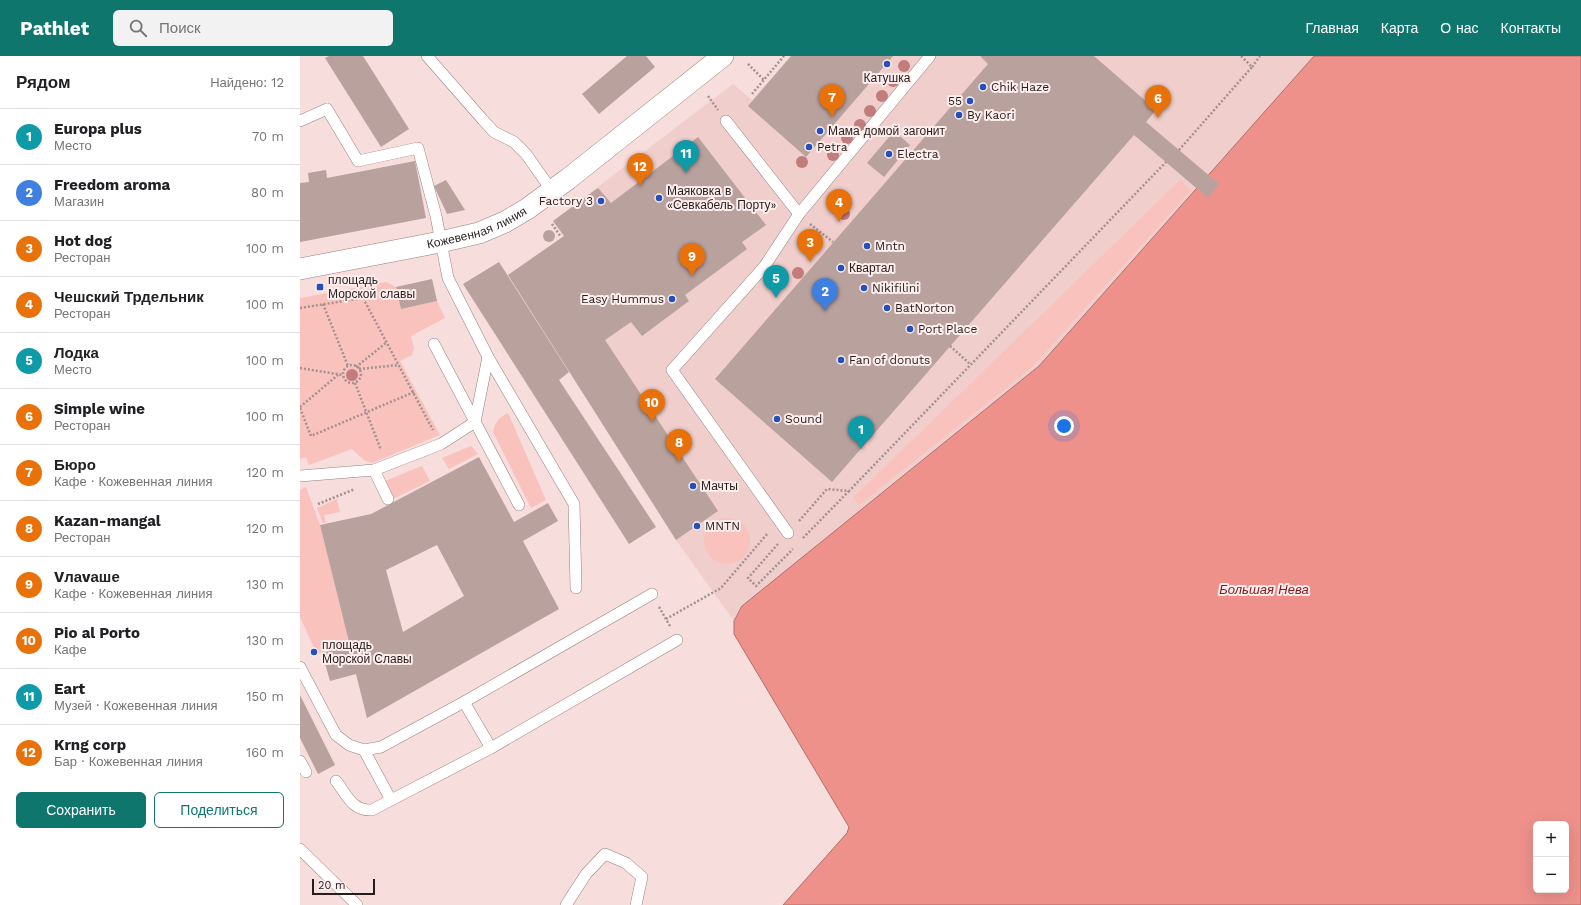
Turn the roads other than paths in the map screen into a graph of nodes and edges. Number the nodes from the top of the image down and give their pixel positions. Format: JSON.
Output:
{"nodes":[{"id":1,"x":427,"y":56,"type":"edge"},
{"id":2,"x":723,"y":56,"type":"edge"},
{"id":3,"x":930,"y":56,"type":"edge"},
{"id":4,"x":300,"y":121,"type":"edge"},
{"id":5,"x":726,"y":121,"type":"dead end"},
{"id":6,"x":552,"y":191,"type":"junction"},
{"id":7,"x":799,"y":214,"type":"junction"},
{"id":8,"x":440,"y":242,"type":"junction"},
{"id":9,"x":300,"y":268,"type":"edge"},
{"id":10,"x":434,"y":344,"type":"dead end"},
{"id":11,"x":488,"y":357,"type":"junction"},
{"id":12,"x":476,"y":422,"type":"junction"},
{"id":13,"x":374,"y":470,"type":"junction"},
{"id":14,"x":300,"y":476,"type":"edge"},
{"id":15,"x":388,"y":499,"type":"dead end"},
{"id":16,"x":519,"y":505,"type":"dead end"},
{"id":17,"x":788,"y":533,"type":"road end"},
{"id":18,"x":576,"y":588,"type":"dead end"},
{"id":19,"x":652,"y":594,"type":"road end"},
{"id":20,"x":677,"y":640,"type":"road end"},
{"id":21,"x":300,"y":667,"type":"edge"},
{"id":22,"x":464,"y":702,"type":"junction"},
{"id":23,"x":491,"y":748,"type":"junction"},
{"id":24,"x":364,"y":750,"type":"junction"},
{"id":25,"x":300,"y":761,"type":"edge"},
{"id":26,"x":306,"y":772,"type":"dead end"},
{"id":27,"x":336,"y":781,"type":"dead end"},
{"id":28,"x":390,"y":800,"type":"junction"},
{"id":29,"x":300,"y":849,"type":"edge"},
{"id":30,"x":357,"y":905,"type":"edge"},
{"id":31,"x":566,"y":905,"type":"edge"},
{"id":32,"x":636,"y":905,"type":"edge"}],
"edges":[{"from":1,"to":6,"type":"lane"},
{"from":2,"to":6,"type":"street","name":"Кожевенная линия"},
{"from":3,"to":7,"type":"lane"},
{"from":4,"to":8,"type":"lane"},
{"from":5,"to":7,"type":"lane"},
{"from":6,"to":8,"type":"street","name":"Кожевенная линия"},
{"from":7,"to":17,"type":"lane"},
{"from":8,"to":9,"type":"street","name":"Кожевенная линия"},
{"from":8,"to":11,"type":"lane"},
{"from":10,"to":12,"type":"lane"},
{"from":11,"to":12,"type":"lane"},
{"from":11,"to":18,"type":"lane"},
{"from":12,"to":13,"type":"lane"},
{"from":12,"to":16,"type":"lane"},
{"from":13,"to":14,"type":"lane"},
{"from":13,"to":15,"type":"lane"},
{"from":19,"to":22,"type":"lane"},
{"from":20,"to":23,"type":"lane"},
{"from":21,"to":24,"type":"lane"},
{"from":22,"to":23,"type":"lane"},
{"from":22,"to":24,"type":"lane"},
{"from":23,"to":28,"type":"lane"},
{"from":24,"to":28,"type":"lane"},
{"from":25,"to":26,"type":"lane"},
{"from":27,"to":28,"type":"lane"},
{"from":29,"to":30,"type":"lane"},
{"from":31,"to":32,"type":"lane"}]}
